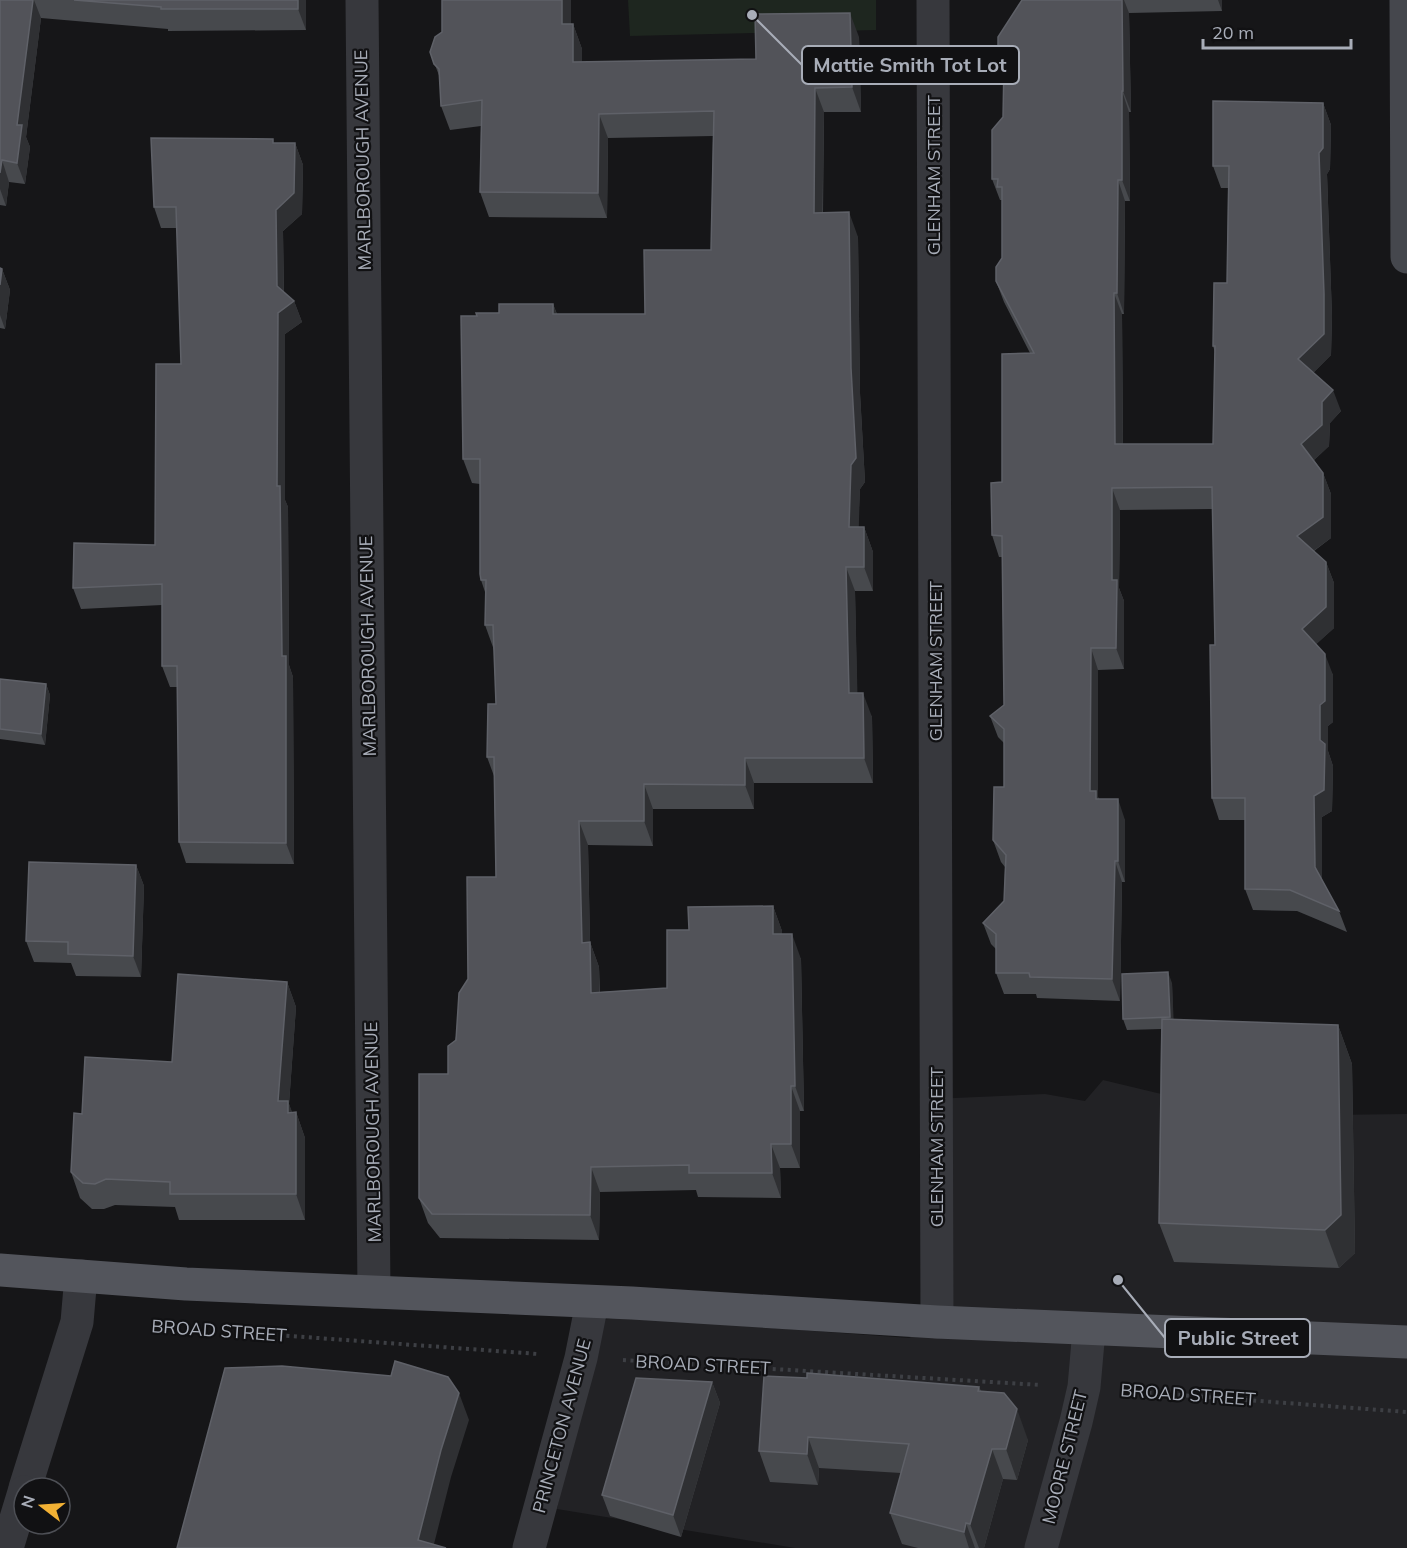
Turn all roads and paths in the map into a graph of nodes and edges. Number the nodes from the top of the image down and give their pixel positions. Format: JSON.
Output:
{"nodes":[{"id":1,"x":362,"y":0,"type":"edge"},
{"id":2,"x":933,"y":0,"type":"edge"},
{"id":3,"x":1406,"y":0,"type":"edge"},
{"id":4,"x":1407,"y":257,"type":"edge"},
{"id":5,"x":0,"y":1270,"type":"edge"},
{"id":6,"x":81,"y":1275,"type":"junction"},
{"id":7,"x":374,"y":1292,"type":"junction"},
{"id":8,"x":592,"y":1303,"type":"junction"},
{"id":9,"x":938,"y":1322,"type":"junction"},
{"id":10,"x":1089,"y":1330,"type":"junction"},
{"id":11,"x":249,"y":1333,"type":"dead end"},
{"id":12,"x":1407,"y":1342,"type":"edge"},
{"id":13,"x":581,"y":1358,"type":"junction"},
{"id":14,"x":1084,"y":1387,"type":"junction"},
{"id":15,"x":1407,"y":1412,"type":"edge"},
{"id":16,"x":29,"y":1476,"type":"edge"},
{"id":17,"x":12,"y":1532,"type":"edge"},
{"id":18,"x":7,"y":1548,"type":"edge"},
{"id":19,"x":529,"y":1548,"type":"edge"},
{"id":20,"x":1041,"y":1548,"type":"edge"}],
"edges":[{"from":1,"to":7,"type":"street","name":"MARLBOROUGH AVENUE"},
{"from":2,"to":9,"type":"street","name":"GLENHAM STREET"},
{"from":3,"to":4,"type":"main road"},
{"from":5,"to":6,"type":"main road"},
{"from":6,"to":7,"type":"main road"},
{"from":6,"to":16,"type":"street"},
{"from":7,"to":8,"type":"main road"},
{"from":8,"to":9,"type":"main road"},
{"from":8,"to":13,"type":"street","name":"PRINCETON AVENUE"},
{"from":9,"to":10,"type":"main road"},
{"from":10,"to":12,"type":"main road"},
{"from":10,"to":14,"type":"street","name":"MOORE STREET"},
{"from":11,"to":13,"type":"path","name":"BROAD STREET"},
{"from":13,"to":14,"type":"path","name":"BROAD STREET"},
{"from":13,"to":19,"type":"street","name":"PRINCETON AVENUE"},
{"from":14,"to":15,"type":"path","name":"BROAD STREET"},
{"from":14,"to":20,"type":"street","name":"MOORE STREET"},
{"from":17,"to":18,"type":"street"}]}
